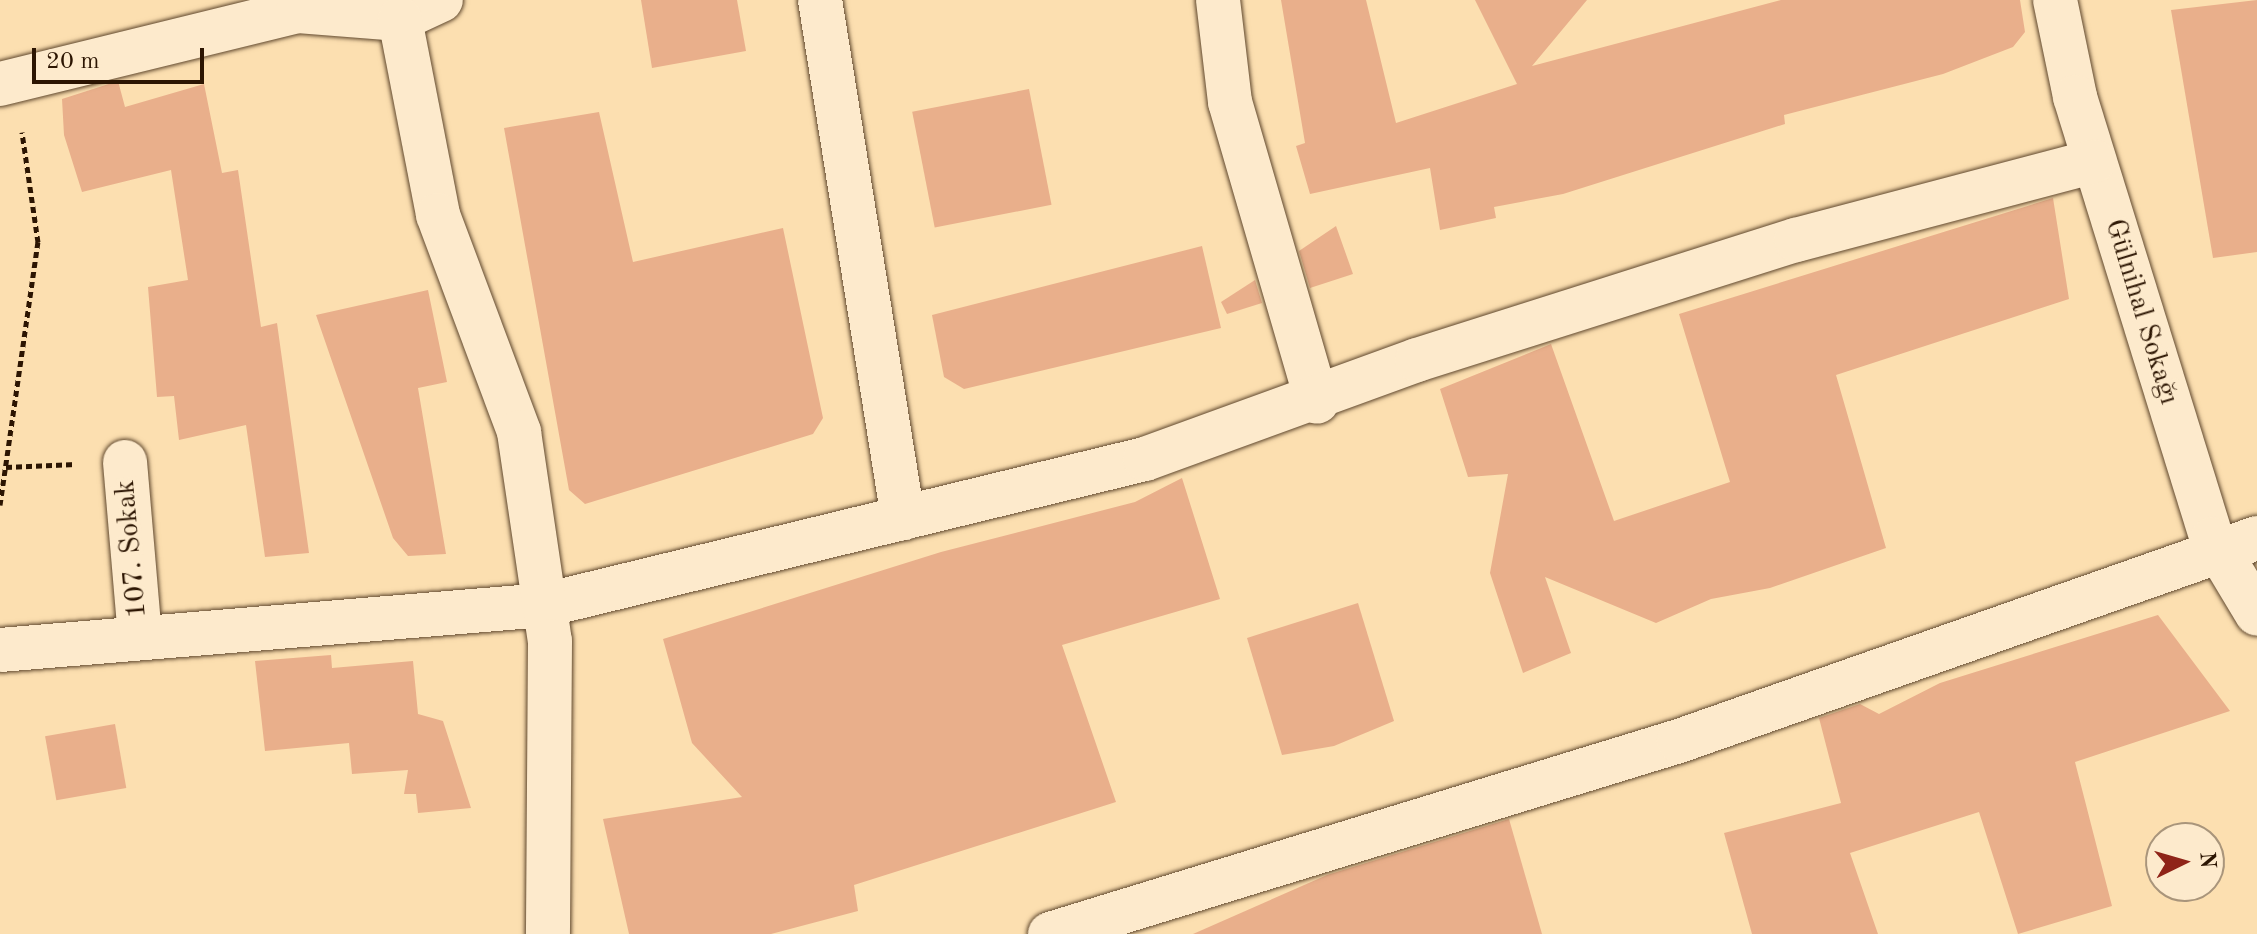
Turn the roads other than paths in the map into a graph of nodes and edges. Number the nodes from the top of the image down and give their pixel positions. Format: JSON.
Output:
{"nodes":[{"id":1,"x":441,"y":0,"type":"edge"},
{"id":2,"x":820,"y":0,"type":"edge"},
{"id":3,"x":1218,"y":0,"type":"edge"},
{"id":4,"x":2055,"y":0,"type":"edge"},
{"id":5,"x":400,"y":19,"type":"junction"},
{"id":6,"x":7,"y":82,"type":"edge"},
{"id":7,"x":2094,"y":161,"type":"junction"},
{"id":8,"x":1317,"y":402,"type":"junction"},
{"id":9,"x":125,"y":462,"type":"road end"},
{"id":10,"x":903,"y":518,"type":"junction"},
{"id":11,"x":2239,"y":546,"type":"edge"},
{"id":12,"x":545,"y":605,"type":"junction"},
{"id":13,"x":2257,"y":614,"type":"edge"},
{"id":14,"x":140,"y":637,"type":"junction"},
{"id":15,"x":0,"y":650,"type":"edge"},
{"id":16,"x":548,"y":934,"type":"edge"},
{"id":17,"x":1050,"y":934,"type":"edge"}],
"edges":[{"from":1,"to":5,"type":"street"},
{"from":2,"to":10,"type":"street"},
{"from":3,"to":8,"type":"street"},
{"from":4,"to":7,"type":"street","name":"Gülnihal Sokağı"},
{"from":5,"to":6,"type":"street"},
{"from":5,"to":12,"type":"street"},
{"from":7,"to":8,"type":"street"},
{"from":7,"to":11,"type":"street","name":"Gülnihal Sokağı"},
{"from":8,"to":10,"type":"street"},
{"from":9,"to":14,"type":"street","name":"107. Sokak"},
{"from":10,"to":12,"type":"street"},
{"from":11,"to":13,"type":"street","name":"Gülnihal Sokağı"},
{"from":11,"to":17,"type":"street"},
{"from":12,"to":14,"type":"street"},
{"from":12,"to":16,"type":"street"},
{"from":14,"to":15,"type":"street"}]}
